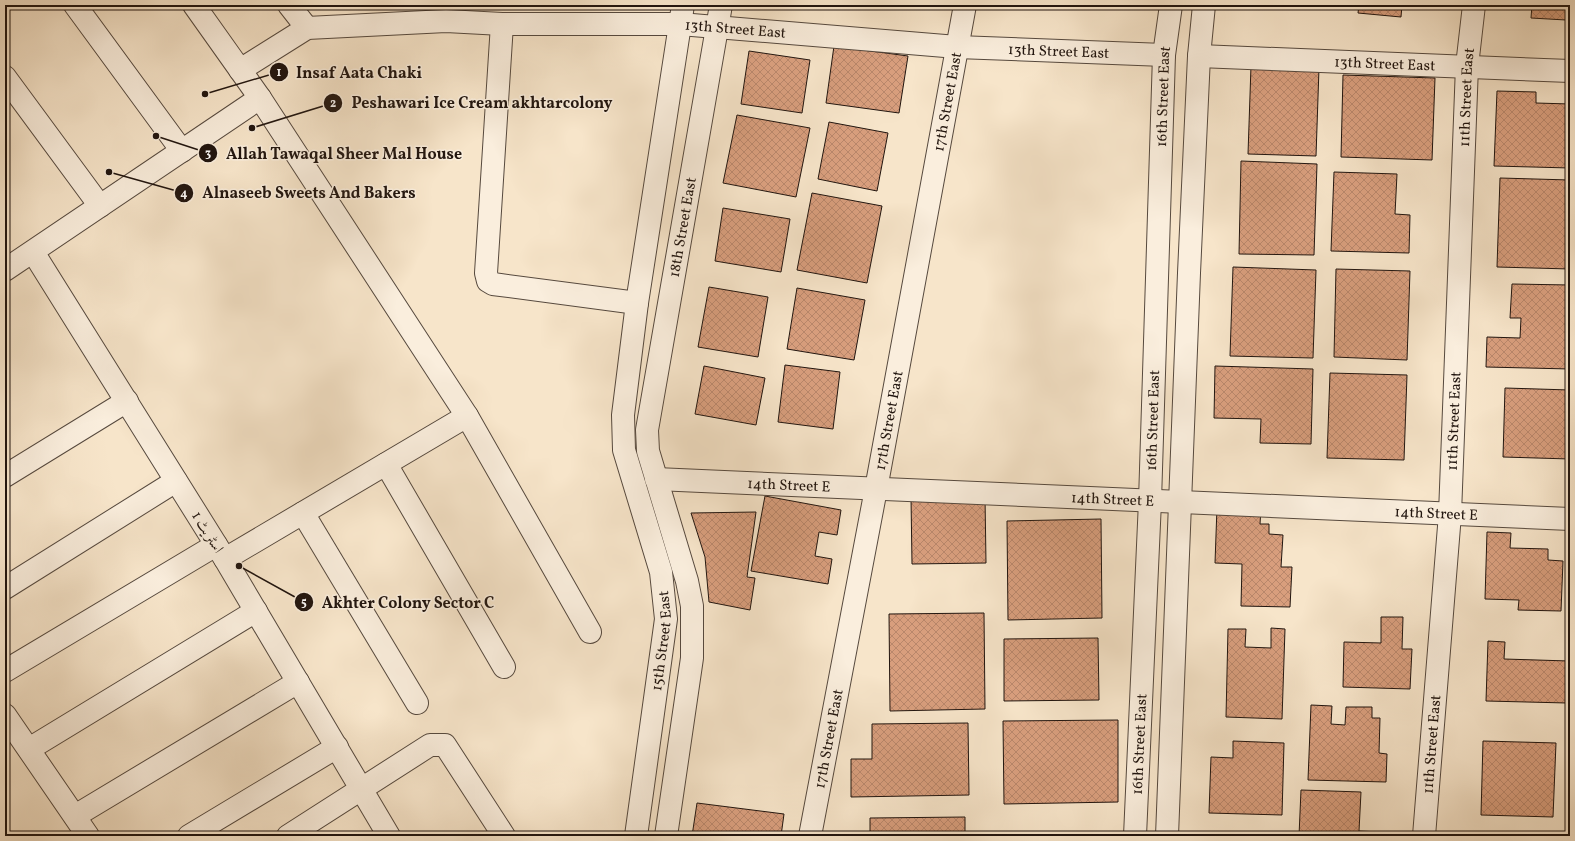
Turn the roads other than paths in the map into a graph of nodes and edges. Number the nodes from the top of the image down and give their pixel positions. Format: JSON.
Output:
{"nodes":[{"id":1,"x":75,"y":5,"type":"edge"},
{"id":2,"x":194,"y":5,"type":"edge"},
{"id":3,"x":289,"y":5,"type":"edge"},
{"id":4,"x":721,"y":5,"type":"edge"},
{"id":5,"x":965,"y":5,"type":"edge"},
{"id":6,"x":1171,"y":5,"type":"edge"},
{"id":7,"x":1204,"y":5,"type":"edge"},
{"id":8,"x":1474,"y":5,"type":"edge"},
{"id":9,"x":447,"y":13,"type":"edge"},
{"id":10,"x":682,"y":15,"type":"edge"},
{"id":11,"x":502,"y":24,"type":"junction"},
{"id":12,"x":307,"y":28,"type":"junction"},
{"id":13,"x":717,"y":28,"type":"junction"},
{"id":14,"x":957,"y":47,"type":"junction"},
{"id":15,"x":1164,"y":55,"type":"junction"},
{"id":16,"x":1199,"y":56,"type":"junction"},
{"id":17,"x":1467,"y":66,"type":"junction"},
{"id":18,"x":240,"y":70,"type":"junction"},
{"id":19,"x":1570,"y":71,"type":"edge"},
{"id":20,"x":5,"y":77,"type":"edge"},
{"id":21,"x":260,"y":98,"type":"junction"},
{"id":22,"x":182,"y":151,"type":"junction"},
{"id":23,"x":100,"y":206,"type":"junction"},
{"id":24,"x":33,"y":252,"type":"junction"},
{"id":25,"x":8,"y":261,"type":"edge"},
{"id":26,"x":637,"y":303,"type":"junction"},
{"id":27,"x":126,"y":401,"type":"junction"},
{"id":28,"x":467,"y":416,"type":"junction"},
{"id":29,"x":648,"y":451,"type":"joint"},
{"id":30,"x":386,"y":464,"type":"junction"},
{"id":31,"x":5,"y":476,"type":"edge"},
{"id":32,"x":656,"y":479,"type":"junction"},
{"id":33,"x":176,"y":481,"type":"junction"},
{"id":34,"x":876,"y":489,"type":"junction"},
{"id":35,"x":1150,"y":501,"type":"junction"},
{"id":36,"x":1179,"y":502,"type":"junction"},
{"id":37,"x":303,"y":513,"type":"junction"},
{"id":38,"x":1450,"y":514,"type":"junction"},
{"id":39,"x":1570,"y":520,"type":"edge"},
{"id":40,"x":221,"y":552,"type":"junction"},
{"id":41,"x":5,"y":588,"type":"edge"},
{"id":42,"x":256,"y":611,"type":"junction"},
{"id":43,"x":590,"y":632,"type":"dead end"},
{"id":44,"x":504,"y":667,"type":"dead end"},
{"id":45,"x":5,"y":671,"type":"edge"},
{"id":46,"x":298,"y":682,"type":"junction"},
{"id":47,"x":417,"y":703,"type":"dead end"},
{"id":48,"x":5,"y":715,"type":"edge"},
{"id":49,"x":337,"y":748,"type":"junction"},
{"id":50,"x":29,"y":749,"type":"junction"},
{"id":51,"x":361,"y":789,"type":"junction"},
{"id":52,"x":75,"y":816,"type":"junction"},
{"id":53,"x":88,"y":836,"type":"edge"},
{"id":54,"x":189,"y":836,"type":"edge"},
{"id":55,"x":288,"y":836,"type":"edge"},
{"id":56,"x":389,"y":836,"type":"edge"},
{"id":57,"x":504,"y":836,"type":"edge"},
{"id":58,"x":636,"y":836,"type":"edge"},
{"id":59,"x":666,"y":836,"type":"edge"},
{"id":60,"x":810,"y":836,"type":"edge"},
{"id":61,"x":1135,"y":836,"type":"edge"},
{"id":62,"x":1167,"y":836,"type":"edge"},
{"id":63,"x":1424,"y":836,"type":"edge"}],
"edges":[{"from":1,"to":22,"type":"street"},
{"from":2,"to":18,"type":"street"},
{"from":3,"to":12,"type":"street"},
{"from":4,"to":13,"type":"street","name":"18th Street East"},
{"from":5,"to":14,"type":"street","name":"17th Street East"},
{"from":6,"to":15,"type":"street","name":"16th Street East"},
{"from":7,"to":16,"type":"street","name":"16th Street East"},
{"from":8,"to":17,"type":"street","name":"11th Street East"},
{"from":9,"to":11,"type":"street","name":"13th Street East"},
{"from":9,"to":12,"type":"street","name":"13th Street East"},
{"from":10,"to":11,"type":"street","name":"13th Street East"},
{"from":10,"to":13,"type":"street","name":"13th Street East"},
{"from":10,"to":26,"type":"street"},
{"from":11,"to":26,"type":"street"},
{"from":12,"to":18,"type":"street"},
{"from":13,"to":14,"type":"street","name":"13th Street East"},
{"from":13,"to":29,"type":"street","name":"18th Street East"},
{"from":14,"to":15,"type":"street","name":"13th Street East"},
{"from":14,"to":34,"type":"street","name":"17th Street East"},
{"from":15,"to":35,"type":"street","name":"16th Street East"},
{"from":16,"to":17,"type":"street","name":"13th Street East"},
{"from":16,"to":36,"type":"street","name":"16th Street East"},
{"from":17,"to":19,"type":"street","name":"13th Street East"},
{"from":17,"to":38,"type":"street","name":"11th Street East"},
{"from":18,"to":21,"type":"street"},
{"from":20,"to":23,"type":"street"},
{"from":21,"to":22,"type":"street"},
{"from":21,"to":28,"type":"street"},
{"from":22,"to":23,"type":"street"},
{"from":23,"to":24,"type":"street"},
{"from":24,"to":25,"type":"street"},
{"from":24,"to":27,"type":"street","name":"اسٹریٹ 1"},
{"from":26,"to":58,"type":"street","name":"15th Street East"},
{"from":27,"to":31,"type":"street"},
{"from":27,"to":33,"type":"street","name":"اسٹریٹ 1"},
{"from":28,"to":30,"type":"street"},
{"from":28,"to":43,"type":"street"},
{"from":29,"to":32,"type":"street","name":"15th Street East"},
{"from":30,"to":37,"type":"street"},
{"from":30,"to":44,"type":"street"},
{"from":32,"to":34,"type":"street","name":"14th Street E"},
{"from":32,"to":59,"type":"street","name":"15th Street East"},
{"from":33,"to":40,"type":"street","name":"اسٹریٹ 1"},
{"from":33,"to":41,"type":"street"},
{"from":34,"to":35,"type":"street","name":"14th Street E"},
{"from":34,"to":60,"type":"street","name":"17th Street East"},
{"from":35,"to":36,"type":"street","name":"14th Street E"},
{"from":35,"to":61,"type":"street","name":"16th Street East"},
{"from":36,"to":38,"type":"street","name":"14th Street E"},
{"from":36,"to":62,"type":"street","name":"16th Street East"},
{"from":37,"to":40,"type":"street"},
{"from":37,"to":47,"type":"street"},
{"from":38,"to":39,"type":"street","name":"14th Street E"},
{"from":38,"to":63,"type":"street","name":"11th Street East"},
{"from":40,"to":42,"type":"street","name":"اسٹریٹ 1"},
{"from":40,"to":45,"type":"street"},
{"from":42,"to":46,"type":"street","name":"اسٹریٹ 1"},
{"from":42,"to":50,"type":"street"},
{"from":46,"to":49,"type":"street","name":"اسٹریٹ 1"},
{"from":46,"to":52,"type":"street"},
{"from":48,"to":50,"type":"street"},
{"from":49,"to":51,"type":"street","name":"اسٹریٹ 1"},
{"from":49,"to":54,"type":"street"},
{"from":50,"to":52,"type":"street"},
{"from":51,"to":55,"type":"street"},
{"from":51,"to":56,"type":"street","name":"اسٹریٹ 1"},
{"from":51,"to":57,"type":"street"},
{"from":52,"to":53,"type":"street"}]}
